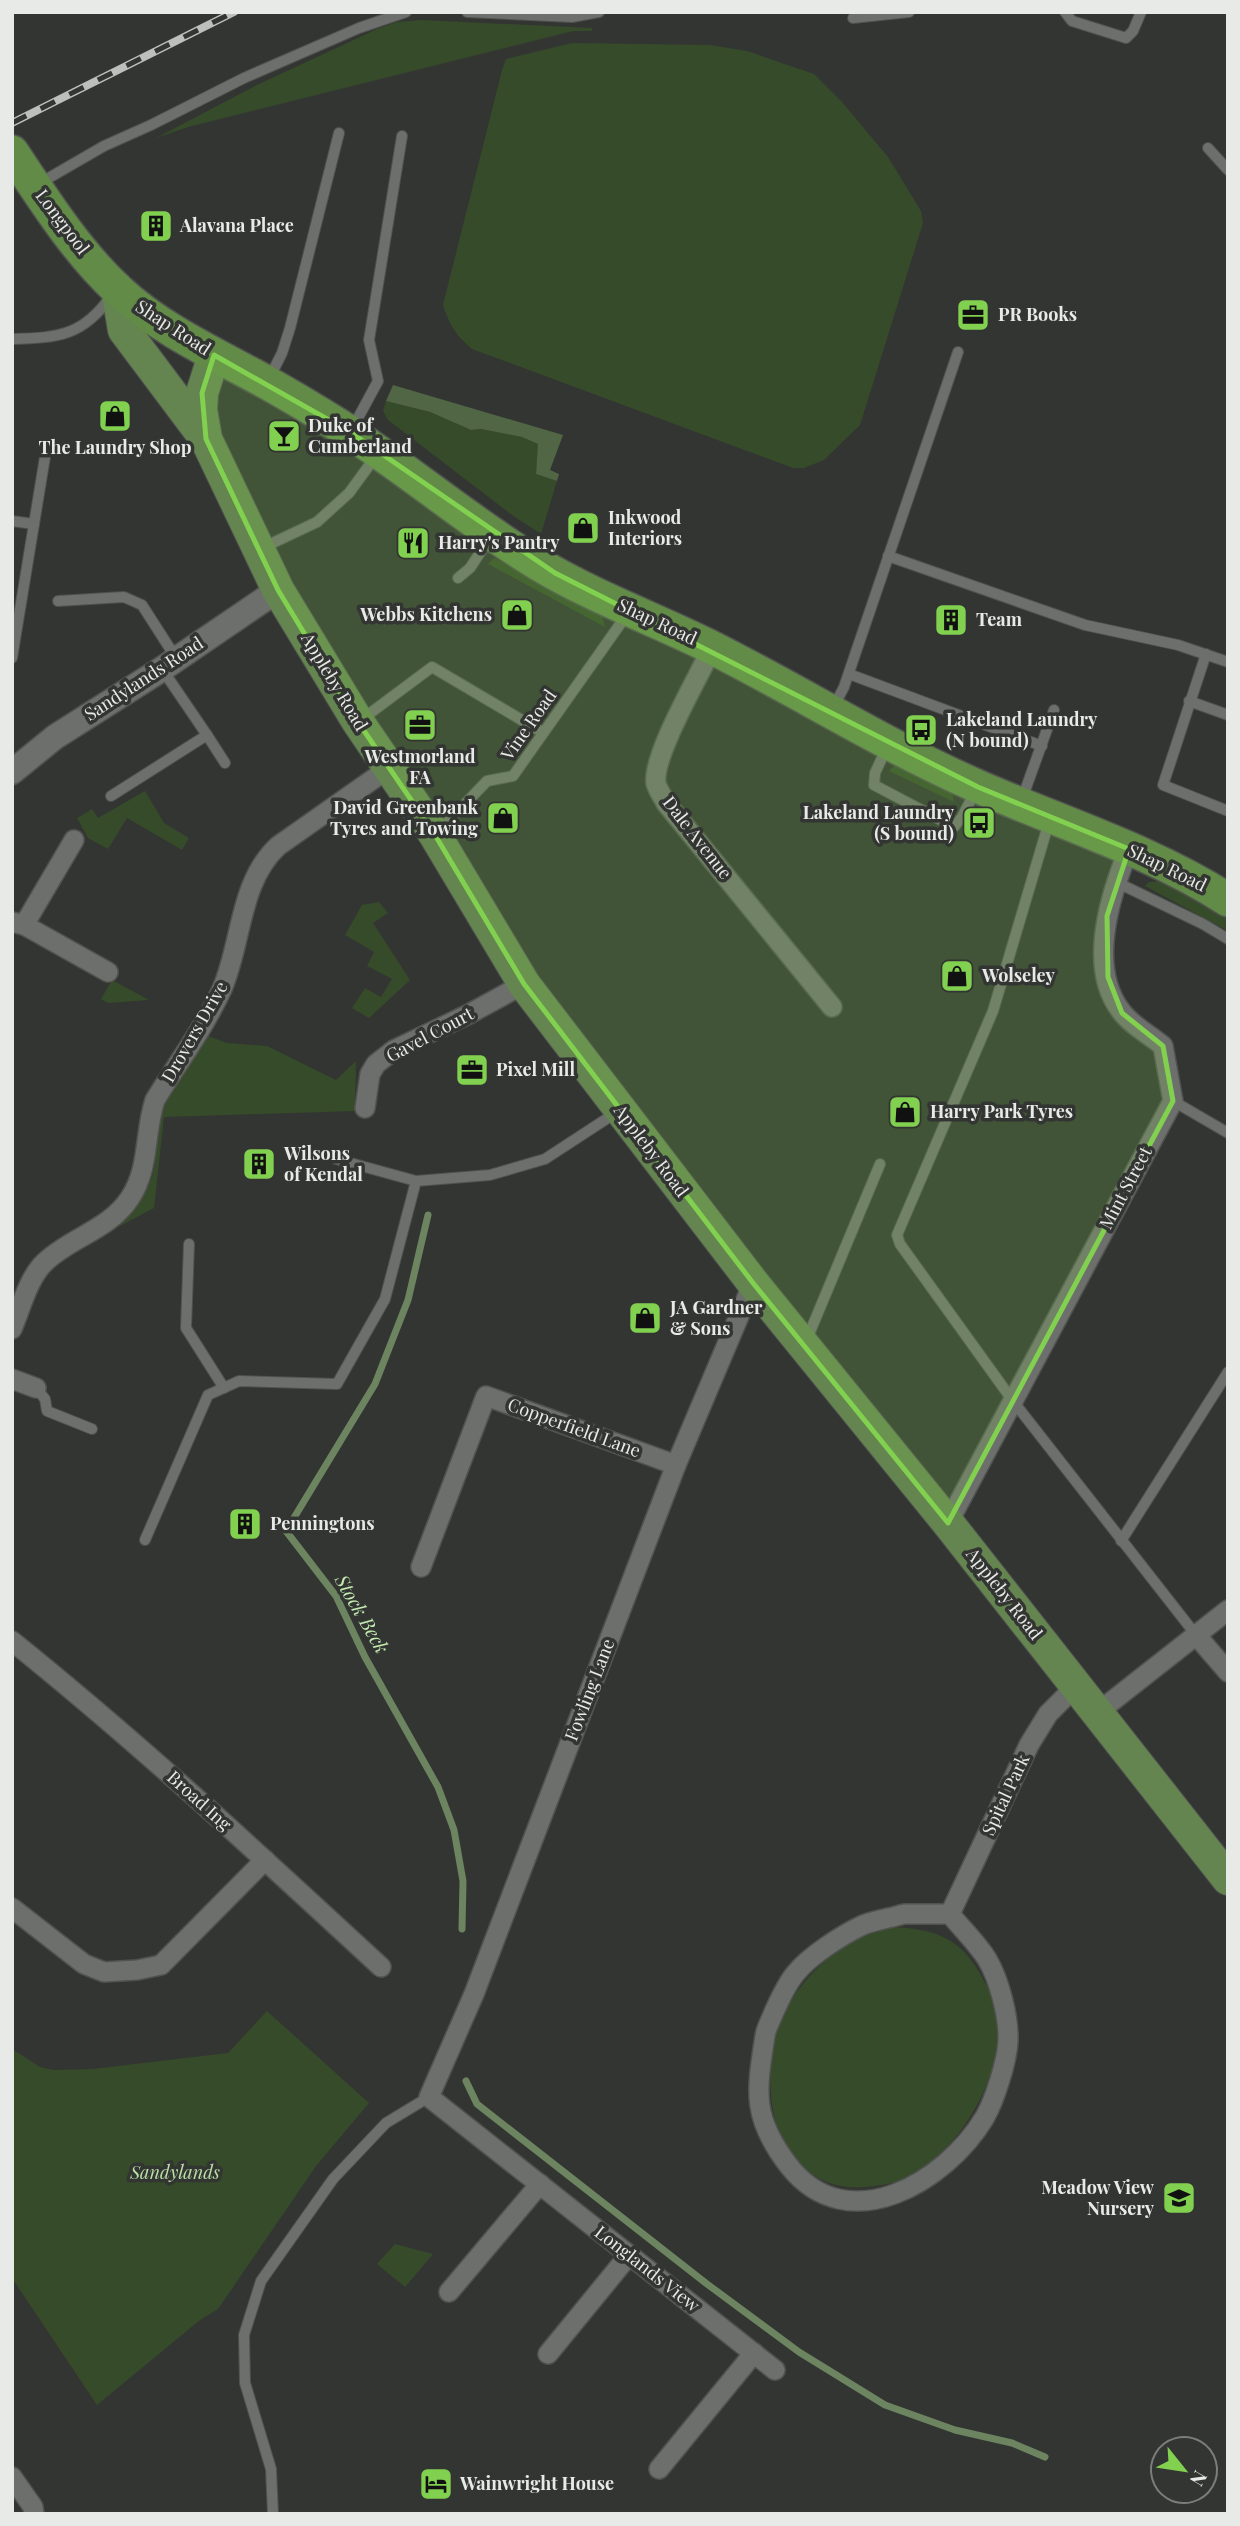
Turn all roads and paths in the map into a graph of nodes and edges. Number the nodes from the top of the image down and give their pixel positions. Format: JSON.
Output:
{"nodes":[{"id":1,"x":406,"y":12,"type":"edge"},
{"id":2,"x":467,"y":12,"type":"edge"},
{"id":3,"x":599,"y":12,"type":"edge"},
{"id":4,"x":909,"y":12,"type":"edge"},
{"id":5,"x":1141,"y":12,"type":"edge"},
{"id":6,"x":1064,"y":13,"type":"edge"},
{"id":7,"x":853,"y":18,"type":"dead end"},
{"id":8,"x":340,"y":133,"type":"dead end"},
{"id":9,"x":402,"y":136,"type":"dead end"},
{"id":10,"x":1208,"y":148,"type":"dead end"},
{"id":11,"x":12,"y":152,"type":"edge"},
{"id":12,"x":1228,"y":170,"type":"edge"},
{"id":13,"x":35,"y":186,"type":"junction"},
{"id":14,"x":117,"y":288,"type":"junction"},
{"id":15,"x":12,"y":339,"type":"edge"},
{"id":16,"x":958,"y":352,"type":"dead end"},
{"id":17,"x":214,"y":355,"type":"junction"},
{"id":18,"x":268,"y":383,"type":"junction"},
{"id":19,"x":350,"y":432,"type":"junction"},
{"id":20,"x":206,"y":439,"type":"junction"},
{"id":21,"x":378,"y":452,"type":"junction"},
{"id":22,"x":45,"y":457,"type":"dead end"},
{"id":23,"x":12,"y":521,"type":"edge"},
{"id":24,"x":34,"y":524,"type":"junction"},
{"id":25,"x":492,"y":533,"type":"junction"},
{"id":26,"x":259,"y":549,"type":"junction"},
{"id":27,"x":888,"y":556,"type":"junction"},
{"id":28,"x":457,"y":578,"type":"dead end"},
{"id":29,"x":278,"y":590,"type":"junction"},
{"id":30,"x":58,"y":601,"type":"dead end"},
{"id":31,"x":630,"y":609,"type":"junction"},
{"id":32,"x":712,"y":648,"type":"junction"},
{"id":33,"x":1206,"y":654,"type":"junction"},
{"id":34,"x":12,"y":658,"type":"edge"},
{"id":35,"x":1228,"y":662,"type":"edge"},
{"id":36,"x":169,"y":664,"type":"junction"},
{"id":37,"x":849,"y":674,"type":"junction"},
{"id":38,"x":1189,"y":701,"type":"junction"},
{"id":39,"x":1054,"y":710,"type":"dead end"},
{"id":40,"x":831,"y":712,"type":"junction"},
{"id":41,"x":1228,"y":715,"type":"edge"},
{"id":42,"x":358,"y":722,"type":"junction"},
{"id":43,"x":542,"y":732,"type":"junction"},
{"id":44,"x":207,"y":735,"type":"junction"},
{"id":45,"x":889,"y":743,"type":"junction"},
{"id":46,"x":1042,"y":746,"type":"junction"},
{"id":47,"x":225,"y":763,"type":"dead end"},
{"id":48,"x":388,"y":768,"type":"junction"},
{"id":49,"x":12,"y":772,"type":"edge"},
{"id":50,"x":978,"y":787,"type":"junction"},
{"id":51,"x":111,"y":796,"type":"dead end"},
{"id":52,"x":1020,"y":803,"type":"junction"},
{"id":53,"x":1228,"y":811,"type":"edge"},
{"id":54,"x":1051,"y":815,"type":"junction"},
{"id":55,"x":435,"y":835,"type":"junction"},
{"id":56,"x":74,"y":840,"type":"dead end"},
{"id":57,"x":1129,"y":849,"type":"junction"},
{"id":58,"x":1116,"y":882,"type":"junction"},
{"id":59,"x":1228,"y":900,"type":"edge"},
{"id":60,"x":18,"y":924,"type":"edge"},
{"id":61,"x":1228,"y":939,"type":"edge"},
{"id":62,"x":108,"y":972,"type":"dead end"},
{"id":63,"x":524,"y":984,"type":"junction"},
{"id":64,"x":832,"y":1007,"type":"dead end"},
{"id":65,"x":1173,"y":1101,"type":"junction"},
{"id":66,"x":365,"y":1108,"type":"dead end"},
{"id":67,"x":620,"y":1110,"type":"junction"},
{"id":68,"x":1228,"y":1133,"type":"edge"},
{"id":69,"x":337,"y":1159,"type":"dead end"},
{"id":70,"x":880,"y":1164,"type":"dead end"},
{"id":71,"x":415,"y":1181,"type":"junction"},
{"id":72,"x":189,"y":1244,"type":"dead end"},
{"id":73,"x":752,"y":1283,"type":"junction"},
{"id":74,"x":16,"y":1307,"type":"edge"},
{"id":75,"x":12,"y":1329,"type":"edge"},
{"id":76,"x":804,"y":1346,"type":"junction"},
{"id":77,"x":1228,"y":1372,"type":"edge"},
{"id":78,"x":12,"y":1379,"type":"edge"},
{"id":79,"x":36,"y":1388,"type":"joint"},
{"id":80,"x":224,"y":1388,"type":"junction"},
{"id":81,"x":1013,"y":1401,"type":"junction"},
{"id":82,"x":92,"y":1429,"type":"dead end"},
{"id":83,"x":676,"y":1465,"type":"junction"},
{"id":84,"x":948,"y":1523,"type":"junction"},
{"id":85,"x":145,"y":1540,"type":"dead end"},
{"id":86,"x":1121,"y":1541,"type":"junction"},
{"id":87,"x":421,"y":1567,"type":"dead end"},
{"id":88,"x":1228,"y":1610,"type":"edge"},
{"id":89,"x":1196,"y":1635,"type":"junction"},
{"id":90,"x":12,"y":1641,"type":"edge"},
{"id":91,"x":1228,"y":1672,"type":"edge"},
{"id":92,"x":1076,"y":1686,"type":"junction"},
{"id":93,"x":1097,"y":1713,"type":"junction"},
{"id":94,"x":265,"y":1860,"type":"junction"},
{"id":95,"x":1228,"y":1879,"type":"edge"},
{"id":96,"x":12,"y":1908,"type":"edge"},
{"id":97,"x":950,"y":1914,"type":"junction"},
{"id":98,"x":382,"y":1967,"type":"dead end"},
{"id":99,"x":429,"y":2097,"type":"junction"},
{"id":100,"x":540,"y":2184,"type":"junction"},
{"id":101,"x":629,"y":2255,"type":"junction"},
{"id":102,"x":449,"y":2292,"type":"dead end"},
{"id":103,"x":754,"y":2353,"type":"junction"},
{"id":104,"x":548,"y":2354,"type":"dead end"},
{"id":105,"x":775,"y":2371,"type":"dead end"},
{"id":106,"x":659,"y":2469,"type":"dead end"},
{"id":107,"x":12,"y":2477,"type":"edge"},
{"id":108,"x":34,"y":2514,"type":"edge"},
{"id":109,"x":273,"y":2514,"type":"edge"}],
"edges":[{"from":1,"to":13,"type":"lane"},
{"from":2,"to":3,"type":"lane"},
{"from":4,"to":7,"type":"lane"},
{"from":5,"to":6,"type":"lane"},
{"from":8,"to":18,"type":"lane"},
{"from":9,"to":19,"type":"lane"},
{"from":10,"to":12,"type":"lane"},
{"from":11,"to":13,"type":"highway","name":"Longpool"},
{"from":13,"to":14,"type":"highway","name":"Longpool"},
{"from":14,"to":15,"type":"lane"},
{"from":14,"to":17,"type":"highway","name":"Shap Road"},
{"from":14,"to":20,"type":"main road"},
{"from":16,"to":27,"type":"lane"},
{"from":17,"to":18,"type":"highway","name":"Shap Road"},
{"from":17,"to":20,"type":"main road","name":"Appleby Road"},
{"from":18,"to":19,"type":"highway","name":"Shap Road"},
{"from":19,"to":21,"type":"highway","name":"Shap Road"},
{"from":20,"to":26,"type":"main road","name":"Appleby Road"},
{"from":21,"to":25,"type":"highway","name":"Shap Road"},
{"from":21,"to":26,"type":"lane"},
{"from":22,"to":24,"type":"lane"},
{"from":23,"to":24,"type":"lane"},
{"from":24,"to":34,"type":"lane"},
{"from":25,"to":28,"type":"lane"},
{"from":25,"to":31,"type":"highway","name":"Shap Road"},
{"from":26,"to":29,"type":"main road","name":"Appleby Road"},
{"from":27,"to":33,"type":"lane"},
{"from":27,"to":37,"type":"lane"},
{"from":29,"to":36,"type":"street","name":"Sandylands Road"},
{"from":29,"to":42,"type":"main road","name":"Appleby Road"},
{"from":30,"to":36,"type":"lane"},
{"from":31,"to":32,"type":"highway","name":"Shap Road"},
{"from":31,"to":43,"type":"lane","name":"Vine Road"},
{"from":32,"to":40,"type":"highway","name":"Shap Road"},
{"from":32,"to":64,"type":"street","name":"Dale Avenue"},
{"from":33,"to":35,"type":"lane"},
{"from":33,"to":38,"type":"lane"},
{"from":36,"to":44,"type":"lane"},
{"from":36,"to":49,"type":"street","name":"Sandylands Road"},
{"from":37,"to":40,"type":"lane"},
{"from":37,"to":46,"type":"lane"},
{"from":38,"to":41,"type":"lane"},
{"from":38,"to":53,"type":"lane"},
{"from":39,"to":46,"type":"lane"},
{"from":40,"to":45,"type":"highway","name":"Shap Road"},
{"from":42,"to":43,"type":"lane"},
{"from":42,"to":48,"type":"main road","name":"Appleby Road"},
{"from":43,"to":55,"type":"lane","name":"Vine Road"},
{"from":44,"to":47,"type":"lane"},
{"from":44,"to":51,"type":"lane"},
{"from":45,"to":50,"type":"highway","name":"Shap Road"},
{"from":45,"to":50,"type":"lane"},
{"from":46,"to":52,"type":"lane"},
{"from":48,"to":55,"type":"main road","name":"Appleby Road"},
{"from":48,"to":74,"type":"street","name":"Drovers Drive"},
{"from":50,"to":52,"type":"highway","name":"Shap Road"},
{"from":52,"to":54,"type":"highway","name":"Shap Road"},
{"from":54,"to":57,"type":"highway","name":"Shap Road"},
{"from":54,"to":81,"type":"lane"},
{"from":55,"to":63,"type":"main road","name":"Appleby Road"},
{"from":56,"to":60,"type":"street"},
{"from":57,"to":58,"type":"street"},
{"from":57,"to":59,"type":"highway","name":"Shap Road"},
{"from":58,"to":61,"type":"lane"},
{"from":58,"to":65,"type":"street"},
{"from":60,"to":62,"type":"street"},
{"from":63,"to":66,"type":"street","name":"Gavel Court"},
{"from":63,"to":67,"type":"main road","name":"Appleby Road"},
{"from":65,"to":68,"type":"lane"},
{"from":65,"to":81,"type":"street","name":"Mint Street"},
{"from":67,"to":71,"type":"lane"},
{"from":67,"to":73,"type":"main road","name":"Appleby Road"},
{"from":69,"to":71,"type":"lane"},
{"from":70,"to":76,"type":"lane"},
{"from":71,"to":80,"type":"lane"},
{"from":72,"to":80,"type":"lane"},
{"from":73,"to":76,"type":"main road","name":"Appleby Road"},
{"from":73,"to":83,"type":"street","name":"Fowling Lane"},
{"from":74,"to":75,"type":"street","name":"Drovers Drive"},
{"from":76,"to":84,"type":"main road","name":"Appleby Road"},
{"from":77,"to":86,"type":"lane"},
{"from":78,"to":79,"type":"street"},
{"from":79,"to":82,"type":"lane"},
{"from":80,"to":85,"type":"lane"},
{"from":81,"to":84,"type":"street","name":"Mint Street"},
{"from":81,"to":86,"type":"lane"},
{"from":83,"to":87,"type":"street","name":"Copperfield Lane"},
{"from":83,"to":99,"type":"street","name":"Fowling Lane"},
{"from":84,"to":92,"type":"main road","name":"Appleby Road"},
{"from":86,"to":89,"type":"lane"},
{"from":88,"to":89,"type":"street"},
{"from":89,"to":91,"type":"street"},
{"from":89,"to":93,"type":"street"},
{"from":90,"to":94,"type":"street","name":"Broad Ing"},
{"from":92,"to":93,"type":"main road","name":"Appleby Road"},
{"from":92,"to":97,"type":"street","name":"Spital Park"},
{"from":93,"to":95,"type":"main road","name":"Appleby Road"},
{"from":94,"to":96,"type":"street"},
{"from":94,"to":98,"type":"street","name":"Broad Ing"},
{"from":97,"to":97,"type":"street"},
{"from":99,"to":100,"type":"street","name":"Longlands View"},
{"from":99,"to":109,"type":"lane"},
{"from":100,"to":101,"type":"street","name":"Longlands View"},
{"from":100,"to":102,"type":"street"},
{"from":101,"to":103,"type":"street","name":"Longlands View"},
{"from":101,"to":104,"type":"street"},
{"from":103,"to":105,"type":"street","name":"Longlands View"},
{"from":103,"to":106,"type":"street"},
{"from":107,"to":108,"type":"street"}]}
